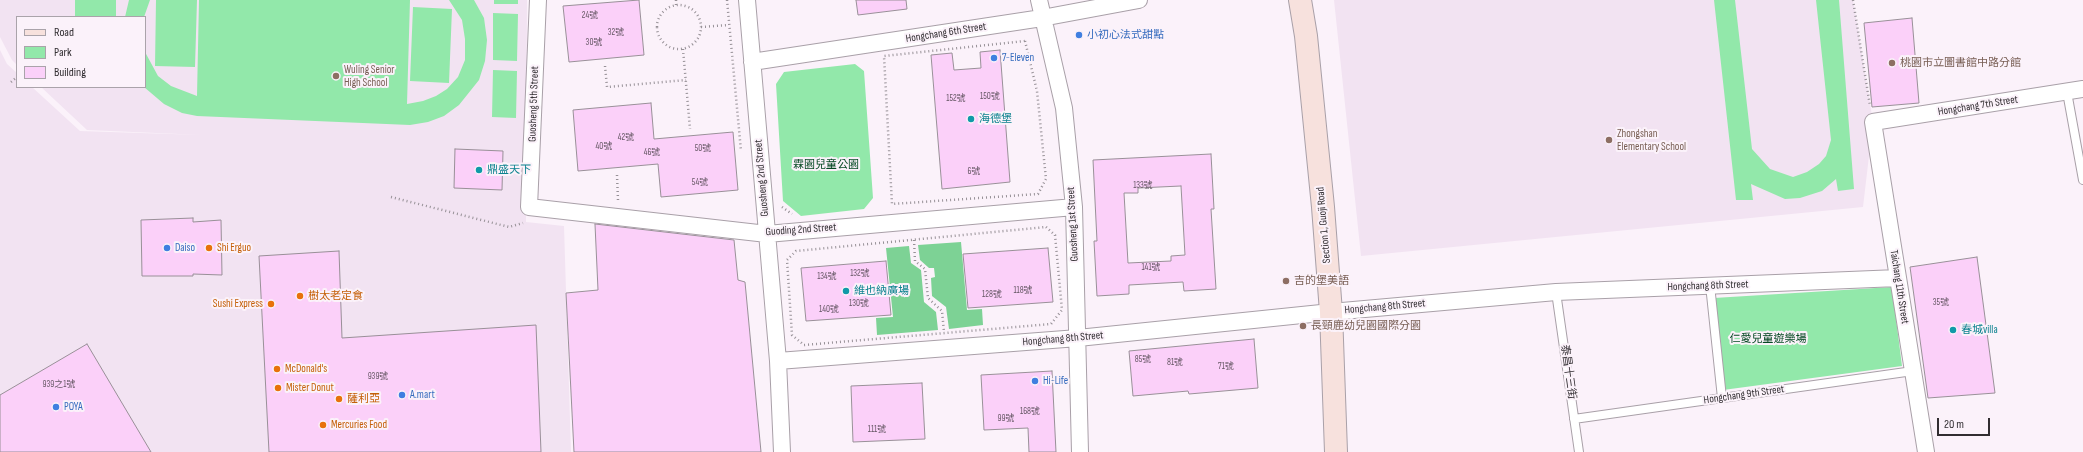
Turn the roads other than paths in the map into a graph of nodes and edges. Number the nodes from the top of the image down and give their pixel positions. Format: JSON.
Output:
{"nodes":[{"id":1,"x":538,"y":0,"type":"edge"},
{"id":2,"x":747,"y":0,"type":"edge"},
{"id":3,"x":1039,"y":0,"type":"edge"},
{"id":4,"x":1139,"y":0,"type":"edge"},
{"id":5,"x":1300,"y":0,"type":"edge"},
{"id":6,"x":1042,"y":18,"type":"junction"},
{"id":7,"x":752,"y":62,"type":"junction"},
{"id":8,"x":2075,"y":90,"type":"edge"},
{"id":9,"x":1873,"y":122,"type":"joint"},
{"id":10,"x":2083,"y":180,"type":"edge"},
{"id":11,"x":1074,"y":207,"type":"junction"},
{"id":12,"x":530,"y":214,"type":"joint"},
{"id":13,"x":767,"y":234,"type":"junction"},
{"id":14,"x":1898,"y":278,"type":"junction"},
{"id":15,"x":1710,"y":285,"type":"junction"},
{"id":16,"x":1556,"y":292,"type":"junction"},
{"id":17,"x":1331,"y":312,"type":"junction"},
{"id":18,"x":1078,"y":338,"type":"junction"},
{"id":19,"x":778,"y":361,"type":"junction"},
{"id":20,"x":1913,"y":371,"type":"junction"},
{"id":21,"x":1722,"y":398,"type":"junction"},
{"id":22,"x":1574,"y":419,"type":"junction"},
{"id":23,"x":782,"y":452,"type":"edge"},
{"id":24,"x":1080,"y":452,"type":"edge"},
{"id":25,"x":1336,"y":452,"type":"edge"},
{"id":26,"x":1579,"y":452,"type":"edge"},
{"id":27,"x":1926,"y":452,"type":"edge"}],
"edges":[{"from":1,"to":12,"type":"street","name":"Guosheng 5th Street"},
{"from":2,"to":7,"type":"street","name":"Guosheng 2nd Street"},
{"from":3,"to":6,"type":"street","name":"Guosheng 1st Street"},
{"from":4,"to":6,"type":"street","name":"Hongchang 6th Street"},
{"from":5,"to":17,"type":"street","name":"Section 1, Guoji Road"},
{"from":6,"to":7,"type":"street","name":"Hongchang 6th Street"},
{"from":6,"to":11,"type":"street","name":"Guosheng 1st Street"},
{"from":7,"to":13,"type":"street","name":"Guosheng 2nd Street"},
{"from":8,"to":9,"type":"street","name":"Hongchang 7th Street"},
{"from":8,"to":10,"type":"lane"},
{"from":9,"to":14,"type":"street","name":"Taichang 11th Street"},
{"from":11,"to":13,"type":"street","name":"Guoding 2nd Street"},
{"from":11,"to":18,"type":"street","name":"Guosheng 1st Street"},
{"from":12,"to":13,"type":"street","name":"Guoding 2nd Street"},
{"from":13,"to":19,"type":"street","name":"Guosheng 2nd Street"},
{"from":14,"to":15,"type":"street","name":"Hongchang 8th Street"},
{"from":14,"to":20,"type":"street","name":"Taichang 11th Street"},
{"from":15,"to":16,"type":"street","name":"Hongchang 8th Street"},
{"from":15,"to":21,"type":"lane"},
{"from":16,"to":17,"type":"street","name":"Hongchang 8th Street"},
{"from":16,"to":22,"type":"lane","name":"泰昌十三街"},
{"from":17,"to":18,"type":"street","name":"Hongchang 8th Street"},
{"from":17,"to":25,"type":"street","name":"Section 1, Guoji Road"},
{"from":18,"to":19,"type":"street","name":"Hongchang 8th Street"},
{"from":18,"to":24,"type":"street","name":"Guosheng 1st Street"},
{"from":19,"to":23,"type":"street","name":"Guosheng 2nd Street"},
{"from":20,"to":21,"type":"lane","name":"Hongchang 9th Street"},
{"from":20,"to":27,"type":"street","name":"Taichang 11th Street"},
{"from":21,"to":22,"type":"lane","name":"Hongchang 9th Street"},
{"from":22,"to":26,"type":"lane","name":"泰昌十三街"}]}
